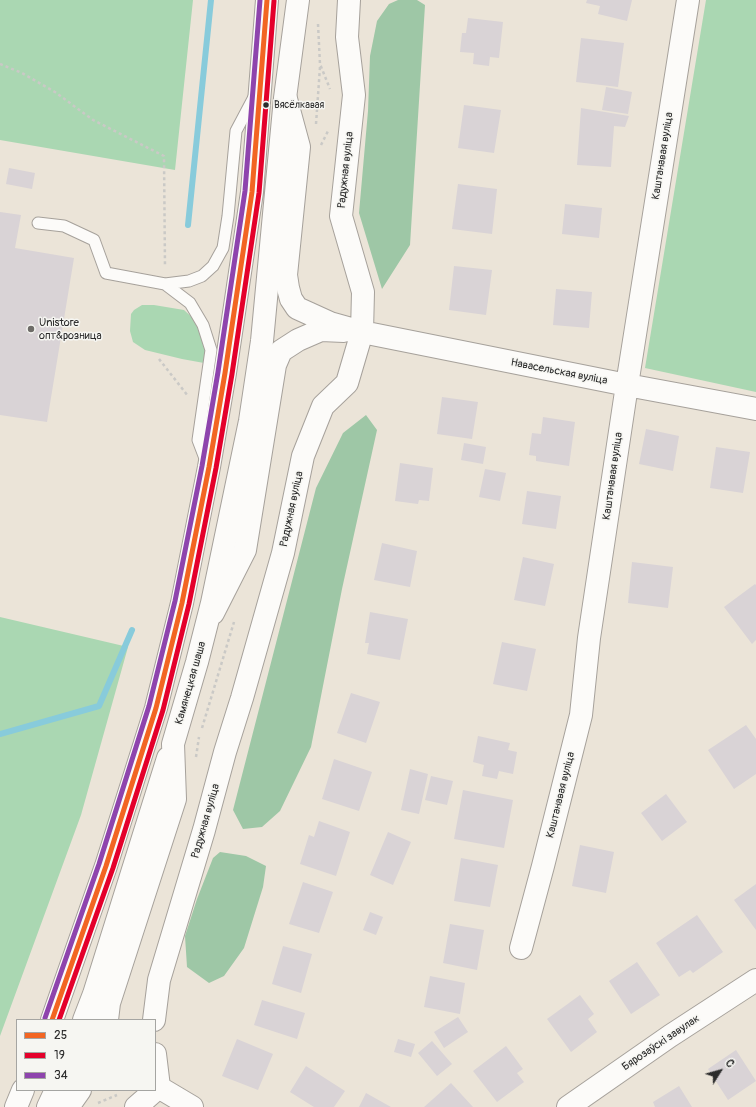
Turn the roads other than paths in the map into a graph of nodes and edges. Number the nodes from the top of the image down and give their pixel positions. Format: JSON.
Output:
{"nodes":[{"id":1,"x":267,"y":0,"type":"edge"},
{"id":2,"x":298,"y":0,"type":"edge"},
{"id":3,"x":349,"y":0,"type":"edge"},
{"id":4,"x":688,"y":0,"type":"edge"},
{"id":5,"x":260,"y":84,"type":"junction"},
{"id":6,"x":286,"y":98,"type":"junction"},
{"id":7,"x":38,"y":223,"type":"dead end"},
{"id":8,"x":165,"y":284,"type":"junction"},
{"id":9,"x":362,"y":332,"type":"junction"},
{"id":10,"x":627,"y":385,"type":"junction"},
{"id":11,"x":756,"y":409,"type":"edge"},
{"id":12,"x":209,"y":468,"type":"junction"},
{"id":13,"x":207,"y":626,"type":"junction"},
{"id":14,"x":173,"y":744,"type":"junction"},
{"id":15,"x":521,"y":948,"type":"dead end"},
{"id":16,"x":756,"y":980,"type":"edge"},
{"id":17,"x":52,"y":1019,"type":"edge"},
{"id":18,"x":84,"y":1019,"type":"edge"},
{"id":19,"x":107,"y":1019,"type":"edge"},
{"id":20,"x":154,"y":1019,"type":"edge"},
{"id":21,"x":156,"y":1070,"type":"edge"},
{"id":22,"x":157,"y":1086,"type":"edge"},
{"id":23,"x":23,"y":1091,"type":"edge"},
{"id":24,"x":56,"y":1091,"type":"edge"},
{"id":25,"x":152,"y":1091,"type":"edge"},
{"id":26,"x":86,"y":1097,"type":"edge"},
{"id":27,"x":16,"y":1107,"type":"edge"},
{"id":28,"x":48,"y":1107,"type":"edge"},
{"id":29,"x":68,"y":1107,"type":"edge"},
{"id":30,"x":136,"y":1107,"type":"edge"},
{"id":31,"x":192,"y":1107,"type":"edge"},
{"id":32,"x":568,"y":1107,"type":"edge"}],
"edges":[{"from":1,"to":5,"type":"street"},
{"from":2,"to":6,"type":"street"},
{"from":3,"to":9,"type":"street","name":"Радужная вуліца"},
{"from":4,"to":10,"type":"street","name":"Каштанавая вуліца"},
{"from":5,"to":8,"type":"lane"},
{"from":5,"to":12,"type":"street"},
{"from":6,"to":9,"type":"street"},
{"from":6,"to":13,"type":"street","name":"Камянецкая шаша"},
{"from":7,"to":8,"type":"lane"},
{"from":8,"to":12,"type":"lane"},
{"from":9,"to":10,"type":"street","name":"Навасельская вуліца"},
{"from":9,"to":13,"type":"street"},
{"from":9,"to":20,"type":"street","name":"Радужная вуліца"},
{"from":10,"to":11,"type":"street","name":"Навасельская вуліца"},
{"from":10,"to":15,"type":"street","name":"Каштанавая вуліца"},
{"from":12,"to":17,"type":"street"},
{"from":13,"to":14,"type":"street","name":"Камянецкая шаша"},
{"from":14,"to":18,"type":"street"},
{"from":14,"to":19,"type":"street","name":"Камянецкая шаша"},
{"from":16,"to":32,"type":"street","name":"Бярозаўскі завулак"},
{"from":21,"to":22,"type":"street"},
{"from":22,"to":31,"type":"street"},
{"from":23,"to":27,"type":"street"},
{"from":24,"to":28,"type":"street"},
{"from":25,"to":30,"type":"street"},
{"from":26,"to":29,"type":"street"}]}
